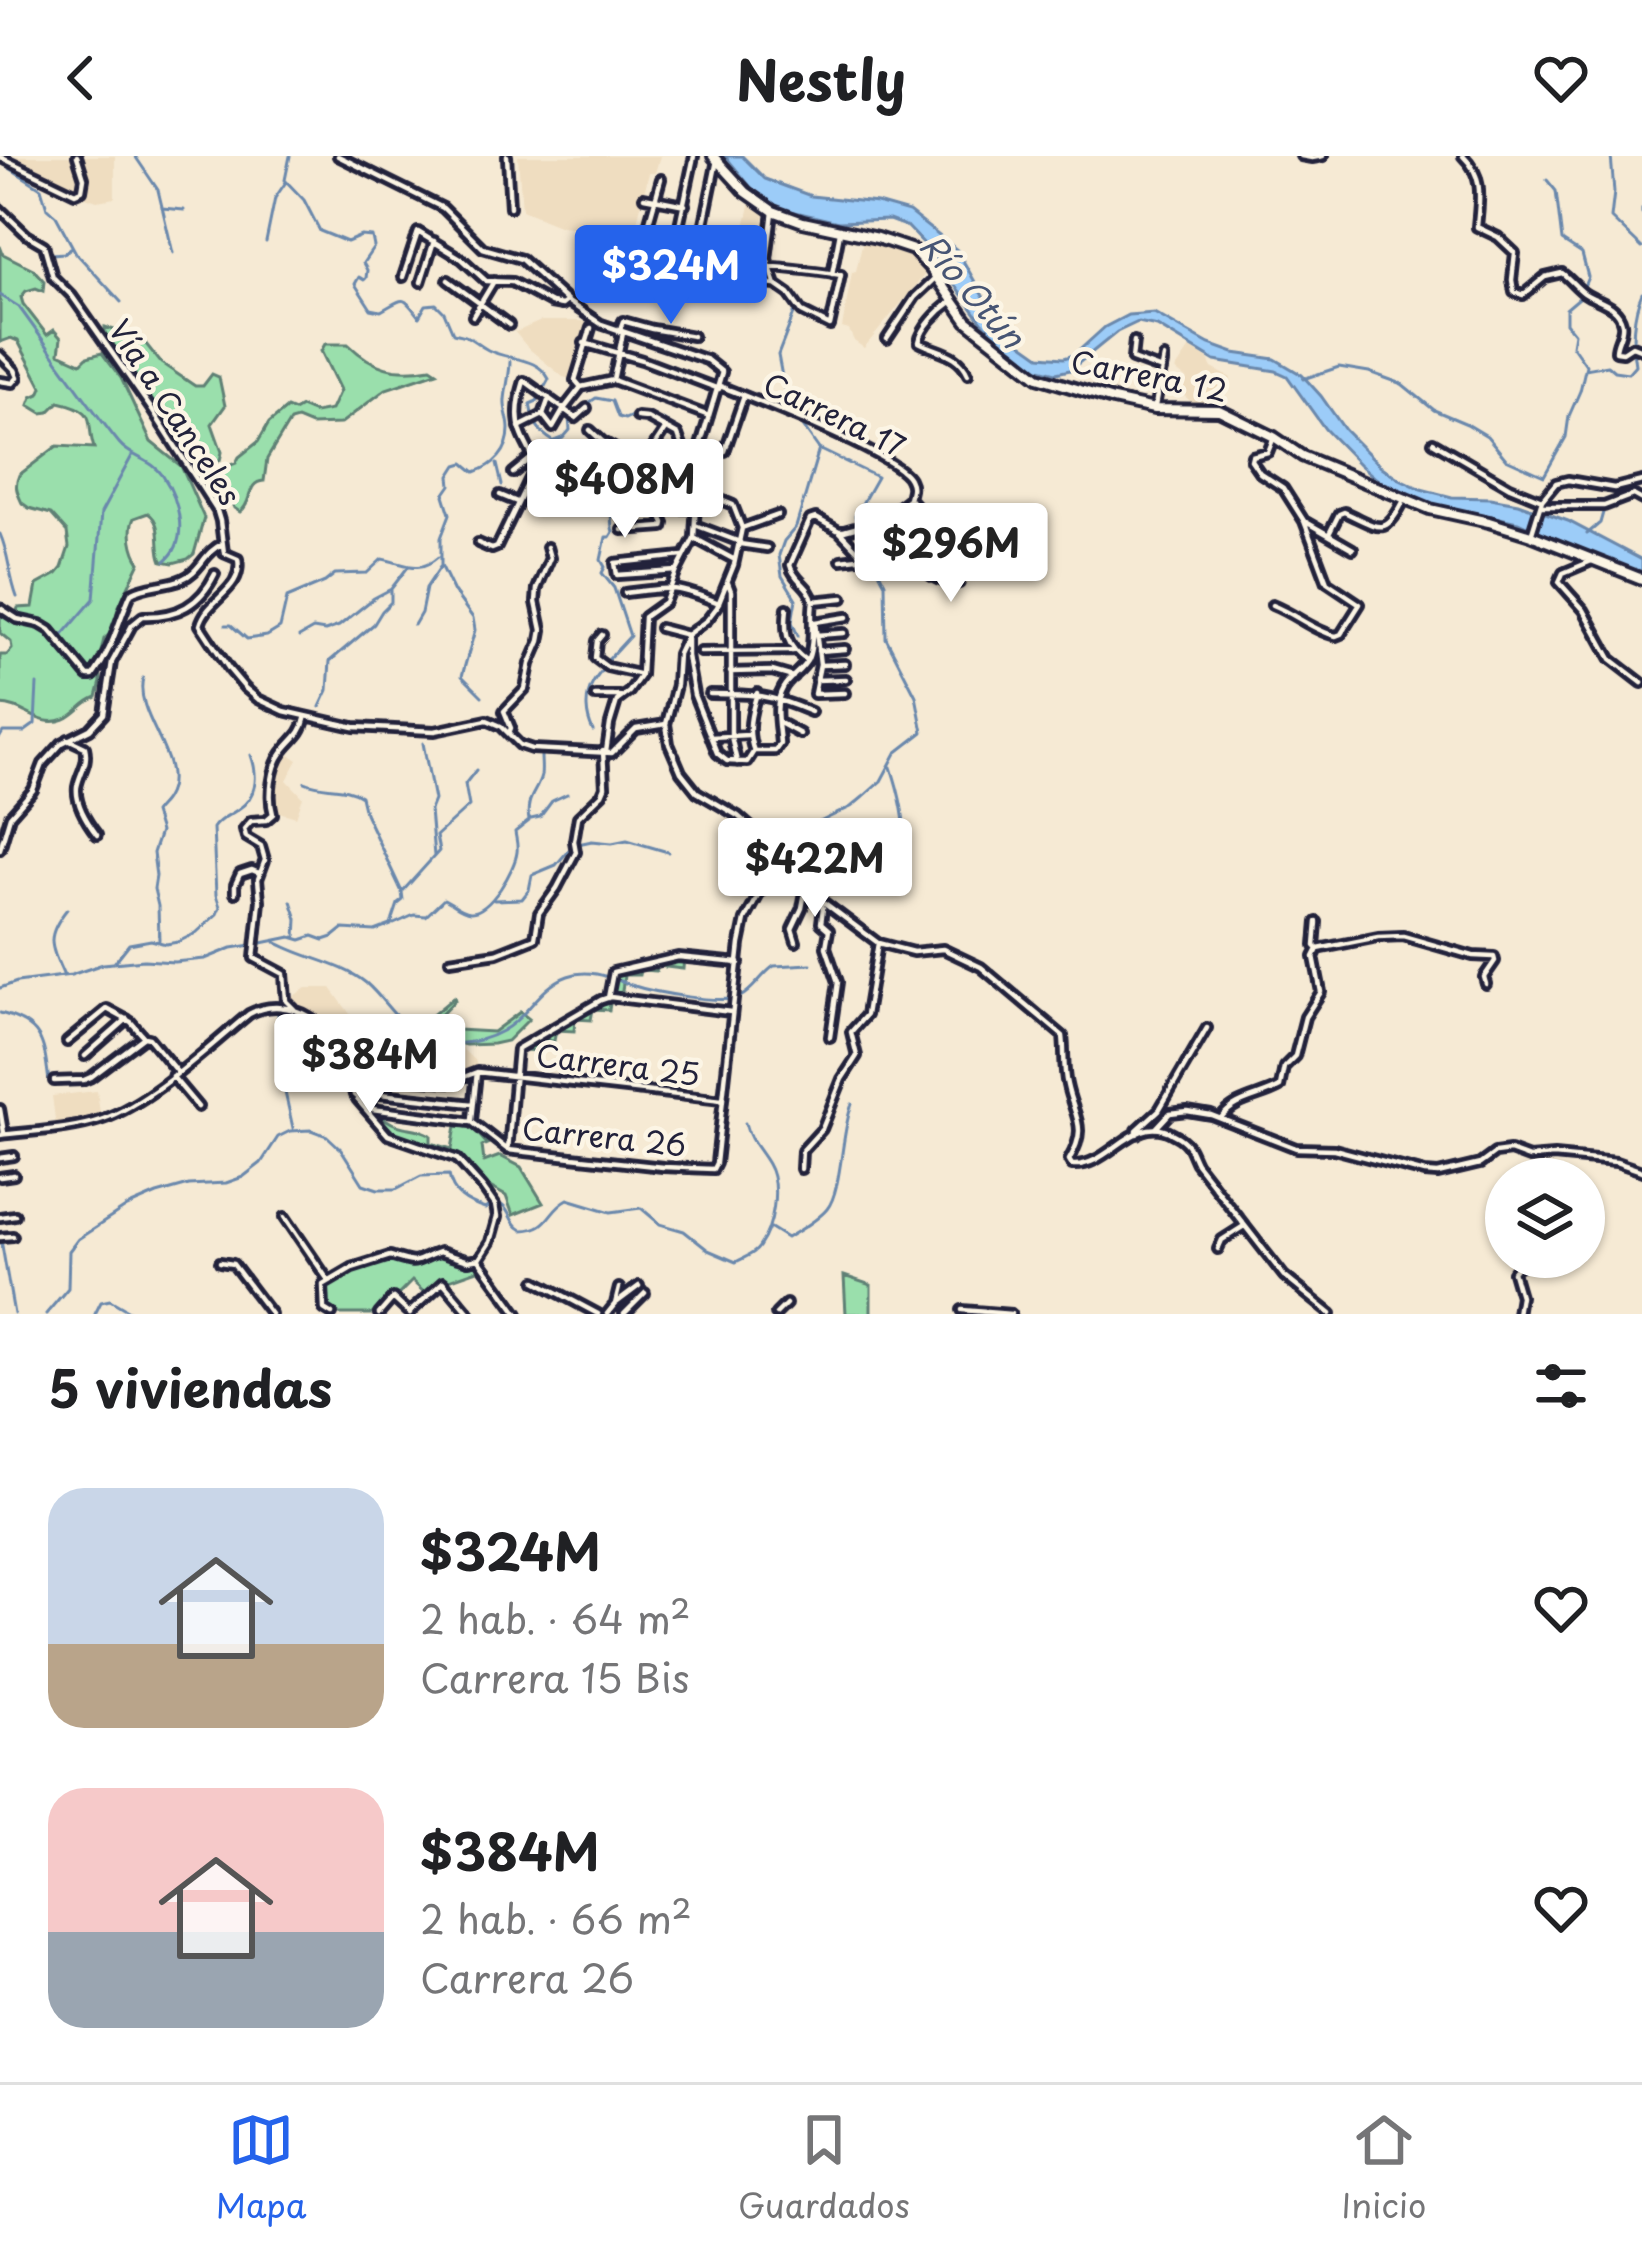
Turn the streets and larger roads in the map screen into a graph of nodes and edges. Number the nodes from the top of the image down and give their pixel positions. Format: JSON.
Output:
{"nodes":[{"id":1,"x":77,"y":156,"type":"edge"},
{"id":2,"x":338,"y":156,"type":"edge"},
{"id":3,"x":507,"y":156,"type":"edge"},
{"id":4,"x":694,"y":156,"type":"edge"},
{"id":5,"x":1300,"y":156,"type":"edge"},
{"id":6,"x":1323,"y":156,"type":"edge"},
{"id":7,"x":1463,"y":156,"type":"edge"},
{"id":8,"x":0,"y":158,"type":"edge"},
{"id":9,"x":715,"y":158,"type":"edge"},
{"id":10,"x":661,"y":179,"type":"dead end"},
{"id":11,"x":644,"y":197,"type":"dead end"},
{"id":12,"x":655,"y":200,"type":"junction"},
{"id":13,"x":685,"y":205,"type":"junction"},
{"id":14,"x":510,"y":207,"type":"dead end"},
{"id":15,"x":0,"y":209,"type":"edge"},
{"id":16,"x":773,"y":211,"type":"junction"},
{"id":17,"x":840,"y":231,"type":"junction"},
{"id":18,"x":434,"y":242,"type":"junction"},
{"id":19,"x":700,"y":243,"type":"dead end"},
{"id":20,"x":676,"y":246,"type":"junction"},
{"id":21,"x":719,"y":255,"type":"dead end"},
{"id":22,"x":739,"y":264,"type":"dead end"},
{"id":23,"x":768,"y":265,"type":"junction"},
{"id":24,"x":832,"y":274,"type":"junction"},
{"id":25,"x":403,"y":277,"type":"dead end"},
{"id":26,"x":936,"y":277,"type":"junction"},
{"id":27,"x":448,"y":280,"type":"dead end"},
{"id":28,"x":494,"y":280,"type":"junction"},
{"id":29,"x":421,"y":282,"type":"dead end"},
{"id":30,"x":752,"y":283,"type":"dead end"},
{"id":31,"x":776,"y":285,"type":"junction"},
{"id":32,"x":567,"y":301,"type":"junction"},
{"id":33,"x":481,"y":302,"type":"junction"},
{"id":34,"x":952,"y":302,"type":"junction"},
{"id":35,"x":473,"y":316,"type":"dead end"},
{"id":36,"x":509,"y":325,"type":"dead end"},
{"id":37,"x":591,"y":328,"type":"dead end"},
{"id":38,"x":621,"y":332,"type":"junction"},
{"id":39,"x":693,"y":336,"type":"dead end"},
{"id":40,"x":887,"y":339,"type":"dead end"},
{"id":41,"x":1134,"y":340,"type":"dead end"},
{"id":42,"x":584,"y":344,"type":"junction"},
{"id":43,"x":1638,"y":348,"type":"edge"},
{"id":44,"x":618,"y":353,"type":"junction"},
{"id":45,"x":0,"y":355,"type":"edge"},
{"id":46,"x":1164,"y":358,"type":"dead end"},
{"id":47,"x":1162,"y":370,"type":"junction"},
{"id":48,"x":968,"y":374,"type":"dead end"},
{"id":49,"x":0,"y":380,"type":"edge"},
{"id":50,"x":613,"y":380,"type":"junction"},
{"id":51,"x":581,"y":387,"type":"junction"},
{"id":52,"x":720,"y":388,"type":"junction"},
{"id":53,"x":544,"y":394,"type":"junction"},
{"id":54,"x":744,"y":396,"type":"junction"},
{"id":55,"x":587,"y":408,"type":"dead end"},
{"id":56,"x":564,"y":409,"type":"junction"},
{"id":57,"x":1154,"y":409,"type":"junction"},
{"id":58,"x":543,"y":415,"type":"junction"},
{"id":59,"x":709,"y":416,"type":"junction"},
{"id":60,"x":637,"y":417,"type":"dead end"},
{"id":61,"x":519,"y":427,"type":"junction"},
{"id":62,"x":666,"y":427,"type":"junction"},
{"id":63,"x":590,"y":430,"type":"dead end"},
{"id":64,"x":1274,"y":437,"type":"junction"},
{"id":65,"x":1433,"y":442,"type":"dead end"},
{"id":66,"x":725,"y":451,"type":"dead end"},
{"id":67,"x":625,"y":452,"type":"junction"},
{"id":68,"x":684,"y":452,"type":"dead end"},
{"id":69,"x":534,"y":456,"type":"junction"},
{"id":70,"x":644,"y":464,"type":"junction"},
{"id":71,"x":617,"y":467,"type":"dead end"},
{"id":72,"x":513,"y":473,"type":"dead end"},
{"id":73,"x":698,"y":479,"type":"junction"},
{"id":74,"x":1642,"y":481,"type":"edge"},
{"id":75,"x":617,"y":490,"type":"dead end"},
{"id":76,"x":650,"y":492,"type":"junction"},
{"id":77,"x":697,"y":492,"type":"junction"},
{"id":78,"x":500,"y":495,"type":"dead end"},
{"id":79,"x":1637,"y":497,"type":"edge"},
{"id":80,"x":909,"y":498,"type":"junction"},
{"id":81,"x":1405,"y":498,"type":"junction"},
{"id":82,"x":517,"y":502,"type":"junction"},
{"id":83,"x":1541,"y":502,"type":"junction"},
{"id":84,"x":662,"y":508,"type":"junction"},
{"id":85,"x":696,"y":508,"type":"junction"},
{"id":86,"x":627,"y":512,"type":"dead end"},
{"id":87,"x":895,"y":512,"type":"junction"},
{"id":88,"x":778,"y":515,"type":"dead end"},
{"id":89,"x":880,"y":521,"type":"junction"},
{"id":90,"x":1304,"y":521,"type":"junction"},
{"id":91,"x":694,"y":525,"type":"junction"},
{"id":92,"x":933,"y":525,"type":"junction"},
{"id":93,"x":742,"y":528,"type":"junction"},
{"id":94,"x":622,"y":530,"type":"dead end"},
{"id":95,"x":839,"y":531,"type":"junction"},
{"id":96,"x":1532,"y":531,"type":"junction"},
{"id":97,"x":1329,"y":534,"type":"junction"},
{"id":98,"x":694,"y":538,"type":"junction"},
{"id":99,"x":918,"y":539,"type":"junction"},
{"id":100,"x":478,"y":543,"type":"dead end"},
{"id":101,"x":740,"y":543,"type":"junction"},
{"id":102,"x":222,"y":544,"type":"junction"},
{"id":103,"x":547,"y":547,"type":"dead end"},
{"id":104,"x":767,"y":548,"type":"dead end"},
{"id":105,"x":1353,"y":549,"type":"dead end"},
{"id":106,"x":906,"y":550,"type":"junction"},
{"id":107,"x":683,"y":556,"type":"junction"},
{"id":108,"x":735,"y":560,"type":"junction"},
{"id":109,"x":841,"y":560,"type":"dead end"},
{"id":110,"x":1594,"y":560,"type":"junction"},
{"id":111,"x":676,"y":571,"type":"junction"},
{"id":112,"x":215,"y":574,"type":"dead end"},
{"id":113,"x":958,"y":575,"type":"junction"},
{"id":114,"x":1642,"y":579,"type":"edge"},
{"id":115,"x":727,"y":583,"type":"junction"},
{"id":116,"x":670,"y":587,"type":"junction"},
{"id":117,"x":625,"y":592,"type":"dead end"},
{"id":118,"x":843,"y":598,"type":"dead end"},
{"id":119,"x":813,"y":602,"type":"junction"},
{"id":120,"x":718,"y":605,"type":"junction"},
{"id":121,"x":1272,"y":605,"type":"dead end"},
{"id":122,"x":731,"y":607,"type":"junction"},
{"id":123,"x":0,"y":608,"type":"edge"},
{"id":124,"x":787,"y":608,"type":"dead end"},
{"id":125,"x":847,"y":617,"type":"dead end"},
{"id":126,"x":660,"y":628,"type":"dead end"},
{"id":127,"x":844,"y":633,"type":"dead end"},
{"id":128,"x":602,"y":635,"type":"dead end"},
{"id":129,"x":687,"y":635,"type":"junction"},
{"id":130,"x":813,"y":636,"type":"junction"},
{"id":131,"x":845,"y":649,"type":"dead end"},
{"id":132,"x":730,"y":651,"type":"junction"},
{"id":133,"x":793,"y":651,"type":"junction"},
{"id":134,"x":700,"y":652,"type":"dead end"},
{"id":135,"x":814,"y":652,"type":"junction"},
{"id":136,"x":108,"y":661,"type":"junction"},
{"id":137,"x":807,"y":661,"type":"junction"},
{"id":138,"x":845,"y":664,"type":"dead end"},
{"id":139,"x":820,"y":665,"type":"junction"},
{"id":140,"x":730,"y":672,"type":"junction"},
{"id":141,"x":641,"y":675,"type":"junction"},
{"id":142,"x":793,"y":676,"type":"junction"},
{"id":143,"x":846,"y":679,"type":"dead end"},
{"id":144,"x":816,"y":680,"type":"junction"},
{"id":145,"x":1642,"y":683,"type":"edge"},
{"id":146,"x":757,"y":693,"type":"junction"},
{"id":147,"x":845,"y":693,"type":"dead end"},
{"id":148,"x":710,"y":694,"type":"dead end"},
{"id":149,"x":731,"y":694,"type":"junction"},
{"id":150,"x":595,"y":696,"type":"dead end"},
{"id":151,"x":622,"y":697,"type":"junction"},
{"id":152,"x":779,"y":698,"type":"junction"},
{"id":153,"x":812,"y":712,"type":"dead end"},
{"id":154,"x":305,"y":717,"type":"junction"},
{"id":155,"x":778,"y":722,"type":"junction"},
{"id":156,"x":666,"y":724,"type":"junction"},
{"id":157,"x":509,"y":733,"type":"junction"},
{"id":158,"x":800,"y":734,"type":"dead end"},
{"id":159,"x":749,"y":735,"type":"junction"},
{"id":160,"x":731,"y":736,"type":"junction"},
{"id":161,"x":711,"y":737,"type":"junction"},
{"id":162,"x":68,"y":740,"type":"junction"},
{"id":163,"x":754,"y":751,"type":"junction"},
{"id":164,"x":605,"y":752,"type":"junction"},
{"id":165,"x":737,"y":763,"type":"junction"},
{"id":166,"x":97,"y":835,"type":"dead end"},
{"id":167,"x":0,"y":849,"type":"edge"},
{"id":168,"x":775,"y":865,"type":"junction"},
{"id":169,"x":259,"y":873,"type":"junction"},
{"id":170,"x":806,"y":887,"type":"junction"},
{"id":171,"x":813,"y":892,"type":"junction"},
{"id":172,"x":235,"y":893,"type":"dead end"},
{"id":173,"x":1317,"y":922,"type":"dead end"},
{"id":174,"x":796,"y":942,"type":"dead end"},
{"id":175,"x":878,"y":944,"type":"junction"},
{"id":176,"x":1318,"y":950,"type":"junction"},
{"id":177,"x":450,"y":960,"type":"dead end"},
{"id":178,"x":739,"y":963,"type":"junction"},
{"id":179,"x":1486,"y":984,"type":"dead end"},
{"id":180,"x":608,"y":998,"type":"junction"},
{"id":181,"x":294,"y":1009,"type":"junction"},
{"id":182,"x":731,"y":1012,"type":"junction"},
{"id":183,"x":127,"y":1019,"type":"junction"},
{"id":184,"x":1207,"y":1028,"type":"dead end"},
{"id":185,"x":144,"y":1036,"type":"junction"},
{"id":186,"x":830,"y":1037,"type":"dead end"},
{"id":187,"x":67,"y":1042,"type":"dead end"},
{"id":188,"x":85,"y":1056,"type":"dead end"},
{"id":189,"x":478,"y":1072,"type":"junction"},
{"id":190,"x":174,"y":1074,"type":"junction"},
{"id":191,"x":514,"y":1076,"type":"junction"},
{"id":192,"x":54,"y":1081,"type":"dead end"},
{"id":193,"x":361,"y":1093,"type":"junction"},
{"id":194,"x":723,"y":1100,"type":"junction"},
{"id":195,"x":473,"y":1104,"type":"junction"},
{"id":196,"x":198,"y":1107,"type":"dead end"},
{"id":197,"x":0,"y":1109,"type":"edge"},
{"id":198,"x":1221,"y":1119,"type":"junction"},
{"id":199,"x":472,"y":1122,"type":"junction"},
{"id":200,"x":1157,"y":1127,"type":"junction"},
{"id":201,"x":1137,"y":1134,"type":"junction"},
{"id":202,"x":2,"y":1135,"type":"edge"},
{"id":203,"x":508,"y":1150,"type":"junction"},
{"id":204,"x":14,"y":1156,"type":"dead end"},
{"id":205,"x":0,"y":1157,"type":"edge"},
{"id":206,"x":801,"y":1169,"type":"dead end"},
{"id":207,"x":1642,"y":1171,"type":"edge"},
{"id":208,"x":14,"y":1175,"type":"dead end"},
{"id":209,"x":0,"y":1177,"type":"edge"},
{"id":210,"x":15,"y":1215,"type":"dead end"},
{"id":211,"x":285,"y":1216,"type":"dead end"},
{"id":212,"x":0,"y":1217,"type":"edge"},
{"id":213,"x":1245,"y":1226,"type":"junction"},
{"id":214,"x":13,"y":1236,"type":"dead end"},
{"id":215,"x":0,"y":1237,"type":"edge"},
{"id":216,"x":1218,"y":1249,"type":"dead end"},
{"id":217,"x":479,"y":1259,"type":"junction"},
{"id":218,"x":220,"y":1262,"type":"dead end"},
{"id":219,"x":1516,"y":1278,"type":"edge"},
{"id":220,"x":328,"y":1280,"type":"junction"},
{"id":221,"x":536,"y":1281,"type":"dead end"},
{"id":222,"x":639,"y":1286,"type":"dead end"},
{"id":223,"x":620,"y":1288,"type":"dead end"},
{"id":224,"x":645,"y":1293,"type":"dead end"},
{"id":225,"x":615,"y":1304,"type":"junction"},
{"id":226,"x":786,"y":1304,"type":"dead end"},
{"id":227,"x":511,"y":1307,"type":"junction"},
{"id":228,"x":962,"y":1310,"type":"dead end"},
{"id":229,"x":271,"y":1314,"type":"edge"},
{"id":230,"x":332,"y":1314,"type":"edge"},
{"id":231,"x":379,"y":1314,"type":"edge"},
{"id":232,"x":410,"y":1314,"type":"edge"},
{"id":233,"x":470,"y":1314,"type":"edge"},
{"id":234,"x":505,"y":1314,"type":"edge"},
{"id":235,"x":518,"y":1314,"type":"edge"},
{"id":236,"x":598,"y":1314,"type":"edge"},
{"id":237,"x":607,"y":1314,"type":"edge"},
{"id":238,"x":624,"y":1314,"type":"edge"},
{"id":239,"x":776,"y":1314,"type":"edge"},
{"id":240,"x":1011,"y":1314,"type":"edge"},
{"id":241,"x":1331,"y":1314,"type":"edge"},
{"id":242,"x":1517,"y":1314,"type":"edge"}],
"edges":[{"from":1,"to":8,"type":"street"},
{"from":2,"to":32,"type":"street"},
{"from":3,"to":14,"type":"street"},
{"from":4,"to":13,"type":"street"},
{"from":5,"to":6,"type":"street"},
{"from":7,"to":43,"type":"street"},
{"from":9,"to":16,"type":"street"},
{"from":9,"to":19,"type":"street"},
{"from":10,"to":12,"type":"street"},
{"from":11,"to":12,"type":"street"},
{"from":12,"to":13,"type":"street"},
{"from":12,"to":20,"type":"street"},
{"from":13,"to":20,"type":"street"},
{"from":15,"to":102,"type":"street","name":"Vía a Canceles"},
{"from":16,"to":17,"type":"street","name":"Carrera 12"},
{"from":16,"to":23,"type":"street"},
{"from":17,"to":24,"type":"street"},
{"from":17,"to":26,"type":"street","name":"Carrera 12"},
{"from":18,"to":25,"type":"street"},
{"from":18,"to":28,"type":"street"},
{"from":18,"to":29,"type":"street"},
{"from":20,"to":21,"type":"street"},
{"from":22,"to":23,"type":"street"},
{"from":23,"to":24,"type":"street"},
{"from":23,"to":31,"type":"street"},
{"from":24,"to":31,"type":"street"},
{"from":26,"to":34,"type":"street","name":"Carrera 12"},
{"from":26,"to":40,"type":"street"},
{"from":27,"to":33,"type":"street"},
{"from":28,"to":32,"type":"street"},
{"from":28,"to":33,"type":"street"},
{"from":30,"to":31,"type":"street"},
{"from":32,"to":38,"type":"street"},
{"from":33,"to":35,"type":"street"},
{"from":33,"to":36,"type":"street"},
{"from":34,"to":48,"type":"street"},
{"from":34,"to":57,"type":"street","name":"Carrera 12"},
{"from":37,"to":42,"type":"street"},
{"from":38,"to":39,"type":"street"},
{"from":38,"to":44,"type":"street"},
{"from":38,"to":52,"type":"street"},
{"from":41,"to":47,"type":"street"},
{"from":42,"to":44,"type":"street","name":"Carrera 17"},
{"from":42,"to":51,"type":"street"},
{"from":44,"to":50,"type":"street"},
{"from":44,"to":52,"type":"street","name":"Carrera 17"},
{"from":45,"to":49,"type":"street"},
{"from":46,"to":47,"type":"street"},
{"from":47,"to":57,"type":"street"},
{"from":50,"to":51,"type":"street"},
{"from":50,"to":59,"type":"street"},
{"from":51,"to":56,"type":"street"},
{"from":52,"to":54,"type":"street","name":"Carrera 17"},
{"from":52,"to":59,"type":"street"},
{"from":53,"to":56,"type":"street"},
{"from":53,"to":58,"type":"street"},
{"from":53,"to":61,"type":"street"},
{"from":54,"to":66,"type":"street"},
{"from":54,"to":80,"type":"street","name":"Carrera 17"},
{"from":55,"to":56,"type":"street"},
{"from":56,"to":58,"type":"street"},
{"from":57,"to":64,"type":"street","name":"Carrera 12"},
{"from":58,"to":61,"type":"street"},
{"from":59,"to":73,"type":"street"},
{"from":60,"to":62,"type":"street"},
{"from":61,"to":69,"type":"street"},
{"from":62,"to":68,"type":"street"},
{"from":62,"to":70,"type":"street"},
{"from":63,"to":67,"type":"street"},
{"from":64,"to":81,"type":"street","name":"Carrera 12"},
{"from":64,"to":90,"type":"street"},
{"from":65,"to":83,"type":"street"},
{"from":67,"to":70,"type":"street"},
{"from":67,"to":71,"type":"street"},
{"from":69,"to":72,"type":"street"},
{"from":69,"to":82,"type":"street"},
{"from":70,"to":73,"type":"street"},
{"from":73,"to":77,"type":"street"},
{"from":74,"to":83,"type":"street"},
{"from":75,"to":76,"type":"street"},
{"from":76,"to":77,"type":"street"},
{"from":76,"to":84,"type":"street"},
{"from":77,"to":85,"type":"street"},
{"from":77,"to":93,"type":"street"},
{"from":78,"to":82,"type":"street"},
{"from":79,"to":83,"type":"street"},
{"from":80,"to":87,"type":"street"},
{"from":80,"to":92,"type":"street"},
{"from":81,"to":96,"type":"street","name":"Carrera 12"},
{"from":81,"to":97,"type":"street"},
{"from":82,"to":100,"type":"street"},
{"from":83,"to":96,"type":"street"},
{"from":84,"to":85,"type":"street"},
{"from":84,"to":86,"type":"street"},
{"from":84,"to":94,"type":"street"},
{"from":85,"to":91,"type":"street"},
{"from":87,"to":89,"type":"street"},
{"from":87,"to":99,"type":"street"},
{"from":88,"to":93,"type":"street"},
{"from":89,"to":95,"type":"street"},
{"from":89,"to":106,"type":"street"},
{"from":90,"to":97,"type":"street"},
{"from":90,"to":121,"type":"street"},
{"from":91,"to":98,"type":"street"},
{"from":91,"to":101,"type":"street"},
{"from":92,"to":99,"type":"street"},
{"from":92,"to":113,"type":"street"},
{"from":93,"to":101,"type":"street"},
{"from":95,"to":109,"type":"street"},
{"from":95,"to":119,"type":"street"},
{"from":96,"to":110,"type":"street","name":"Carrera 12"},
{"from":97,"to":105,"type":"street"},
{"from":98,"to":107,"type":"street"},
{"from":98,"to":108,"type":"street"},
{"from":99,"to":106,"type":"street"},
{"from":99,"to":113,"type":"street"},
{"from":101,"to":104,"type":"street"},
{"from":101,"to":108,"type":"street"},
{"from":102,"to":136,"type":"street"},
{"from":102,"to":154,"type":"street","name":"Vía a Canceles"},
{"from":103,"to":157,"type":"street"},
{"from":106,"to":113,"type":"street"},
{"from":107,"to":111,"type":"street"},
{"from":107,"to":111,"type":"street"},
{"from":108,"to":115,"type":"street"},
{"from":110,"to":114,"type":"street","name":"Carrera 12"},
{"from":110,"to":145,"type":"street"},
{"from":111,"to":116,"type":"street"},
{"from":112,"to":136,"type":"street"},
{"from":115,"to":120,"type":"street"},
{"from":115,"to":122,"type":"street"},
{"from":116,"to":117,"type":"street"},
{"from":116,"to":120,"type":"street"},
{"from":116,"to":141,"type":"street"},
{"from":118,"to":119,"type":"street"},
{"from":119,"to":130,"type":"street"},
{"from":120,"to":122,"type":"street"},
{"from":120,"to":129,"type":"street"},
{"from":122,"to":132,"type":"street"},
{"from":123,"to":136,"type":"street"},
{"from":124,"to":133,"type":"street"},
{"from":125,"to":130,"type":"street"},
{"from":126,"to":129,"type":"street"},
{"from":127,"to":130,"type":"street"},
{"from":128,"to":141,"type":"street"},
{"from":129,"to":156,"type":"street"},
{"from":129,"to":161,"type":"street"},
{"from":130,"to":135,"type":"street"},
{"from":131,"to":135,"type":"street"},
{"from":132,"to":133,"type":"street"},
{"from":132,"to":134,"type":"street"},
{"from":132,"to":140,"type":"street"},
{"from":133,"to":137,"type":"street"},
{"from":135,"to":137,"type":"street"},
{"from":135,"to":139,"type":"street"},
{"from":136,"to":162,"type":"street"},
{"from":137,"to":142,"type":"street"},
{"from":138,"to":139,"type":"street"},
{"from":139,"to":144,"type":"street"},
{"from":140,"to":142,"type":"street"},
{"from":140,"to":149,"type":"street"},
{"from":141,"to":151,"type":"street"},
{"from":142,"to":152,"type":"street"},
{"from":143,"to":144,"type":"street"},
{"from":144,"to":147,"type":"street"},
{"from":146,"to":149,"type":"street"},
{"from":146,"to":152,"type":"street"},
{"from":146,"to":159,"type":"street"},
{"from":148,"to":149,"type":"street"},
{"from":149,"to":160,"type":"street"},
{"from":150,"to":151,"type":"street"},
{"from":151,"to":164,"type":"street"},
{"from":152,"to":153,"type":"street"},
{"from":152,"to":155,"type":"street"},
{"from":154,"to":157,"type":"street","name":"Vía a Canceles"},
{"from":154,"to":169,"type":"street"},
{"from":155,"to":158,"type":"street"},
{"from":155,"to":163,"type":"street"},
{"from":156,"to":164,"type":"street"},
{"from":156,"to":168,"type":"street"},
{"from":157,"to":164,"type":"street","name":"Vía a Canceles"},
{"from":159,"to":160,"type":"street"},
{"from":159,"to":163,"type":"street"},
{"from":160,"to":161,"type":"street"},
{"from":160,"to":165,"type":"street"},
{"from":161,"to":165,"type":"street"},
{"from":162,"to":166,"type":"street"},
{"from":162,"to":167,"type":"street"},
{"from":163,"to":165,"type":"street"},
{"from":164,"to":177,"type":"street"},
{"from":168,"to":170,"type":"street"},
{"from":168,"to":178,"type":"street"},
{"from":169,"to":172,"type":"street"},
{"from":169,"to":181,"type":"street"},
{"from":170,"to":171,"type":"street"},
{"from":170,"to":174,"type":"street"},
{"from":171,"to":175,"type":"street"},
{"from":171,"to":186,"type":"street"},
{"from":173,"to":176,"type":"street"},
{"from":175,"to":201,"type":"street"},
{"from":175,"to":206,"type":"street"},
{"from":176,"to":179,"type":"street"},
{"from":176,"to":198,"type":"street"},
{"from":178,"to":180,"type":"street"},
{"from":178,"to":182,"type":"street"},
{"from":180,"to":182,"type":"street"},
{"from":180,"to":191,"type":"street"},
{"from":181,"to":190,"type":"street"},
{"from":181,"to":193,"type":"street"},
{"from":182,"to":194,"type":"street"},
{"from":183,"to":185,"type":"street"},
{"from":183,"to":187,"type":"street"},
{"from":183,"to":188,"type":"street"},
{"from":184,"to":201,"type":"street"},
{"from":185,"to":190,"type":"street"},
{"from":185,"to":192,"type":"street"},
{"from":189,"to":191,"type":"street","name":"Carrera 25"},
{"from":189,"to":193,"type":"street","name":"Carrera 25"},
{"from":189,"to":195,"type":"street"},
{"from":190,"to":196,"type":"street"},
{"from":190,"to":202,"type":"street"},
{"from":191,"to":194,"type":"street","name":"Carrera 25"},
{"from":191,"to":203,"type":"street"},
{"from":193,"to":195,"type":"street"},
{"from":193,"to":199,"type":"street"},
{"from":193,"to":217,"type":"street"},
{"from":194,"to":203,"type":"street","name":"Carrera 26"},
{"from":195,"to":199,"type":"street"},
{"from":197,"to":202,"type":"street"},
{"from":198,"to":200,"type":"street"},
{"from":198,"to":207,"type":"street"},
{"from":199,"to":203,"type":"street","name":"Carrera 26"},
{"from":200,"to":201,"type":"street"},
{"from":200,"to":213,"type":"street"},
{"from":204,"to":205,"type":"street"},
{"from":208,"to":209,"type":"street"},
{"from":210,"to":212,"type":"street"},
{"from":211,"to":220,"type":"street"},
{"from":213,"to":216,"type":"street"},
{"from":213,"to":241,"type":"street"},
{"from":214,"to":215,"type":"street"},
{"from":217,"to":220,"type":"street"},
{"from":217,"to":227,"type":"street"},
{"from":218,"to":229,"type":"street"},
{"from":219,"to":242,"type":"street"},
{"from":220,"to":230,"type":"street"},
{"from":221,"to":236,"type":"street"},
{"from":222,"to":225,"type":"street"},
{"from":223,"to":225,"type":"street"},
{"from":224,"to":238,"type":"street"},
{"from":225,"to":237,"type":"street"},
{"from":226,"to":239,"type":"street"},
{"from":227,"to":234,"type":"street"},
{"from":227,"to":235,"type":"street"},
{"from":228,"to":240,"type":"street"},
{"from":231,"to":232,"type":"street"},
{"from":232,"to":233,"type":"street"}]}
